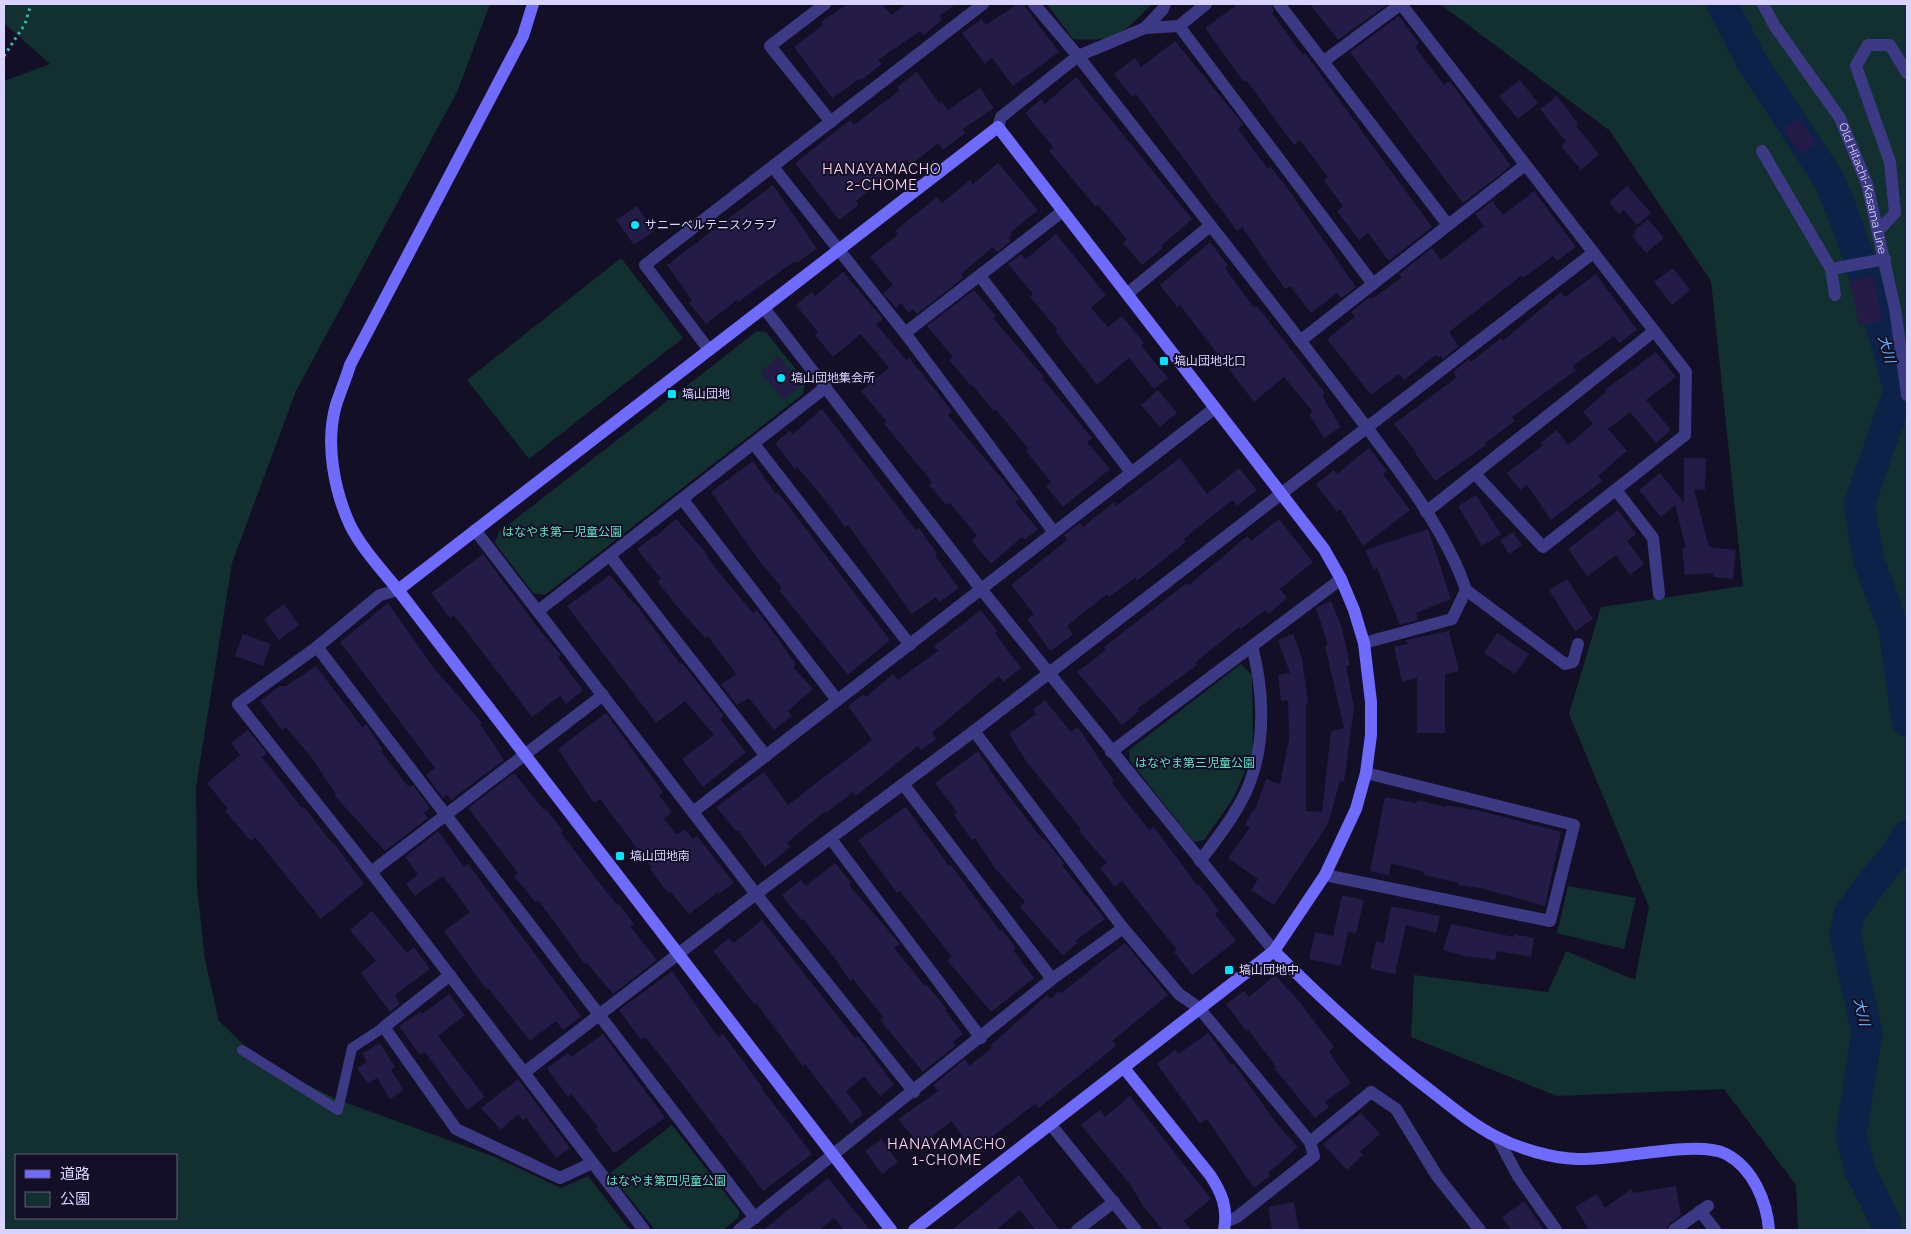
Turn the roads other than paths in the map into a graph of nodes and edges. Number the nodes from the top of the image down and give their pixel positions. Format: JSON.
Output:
{"nodes":[{"id":1,"x":533,"y":4,"type":"edge"},
{"id":2,"x":825,"y":4,"type":"edge"},
{"id":3,"x":983,"y":4,"type":"edge"},
{"id":4,"x":1034,"y":4,"type":"edge"},
{"id":5,"x":1165,"y":4,"type":"edge"},
{"id":6,"x":1206,"y":4,"type":"edge"},
{"id":7,"x":1279,"y":4,"type":"edge"},
{"id":8,"x":1764,"y":4,"type":"edge"},
{"id":9,"x":1178,"y":26,"type":"junction"},
{"id":10,"x":1145,"y":28,"type":"junction"},
{"id":11,"x":1078,"y":56,"type":"junction"},
{"id":12,"x":1324,"y":61,"type":"junction"},
{"id":13,"x":1907,"y":73,"type":"edge"},
{"id":14,"x":832,"y":122,"type":"junction"},
{"id":15,"x":998,"y":127,"type":"junction"},
{"id":16,"x":1762,"y":151,"type":"dead end"},
{"id":17,"x":1524,"y":166,"type":"junction"},
{"id":18,"x":773,"y":167,"type":"junction"},
{"id":19,"x":1063,"y":211,"type":"junction"},
{"id":20,"x":1448,"y":225,"type":"junction"},
{"id":21,"x":1210,"y":226,"type":"junction"},
{"id":22,"x":1878,"y":231,"type":"junction"},
{"id":23,"x":839,"y":250,"type":"junction"},
{"id":24,"x":1593,"y":253,"type":"junction"},
{"id":25,"x":1885,"y":259,"type":"junction"},
{"id":26,"x":1831,"y":270,"type":"junction"},
{"id":27,"x":980,"y":276,"type":"junction"},
{"id":28,"x":1373,"y":284,"type":"junction"},
{"id":29,"x":1128,"y":293,"type":"junction"},
{"id":30,"x":1835,"y":295,"type":"dead end"},
{"id":31,"x":764,"y":308,"type":"junction"},
{"id":32,"x":1653,"y":332,"type":"junction"},
{"id":33,"x":905,"y":333,"type":"junction"},
{"id":34,"x":1300,"y":341,"type":"junction"},
{"id":35,"x":709,"y":350,"type":"junction"},
{"id":36,"x":826,"y":387,"type":"junction"},
{"id":37,"x":1907,"y":396,"type":"edge"},
{"id":38,"x":1215,"y":408,"type":"junction"},
{"id":39,"x":1366,"y":428,"type":"junction"},
{"id":40,"x":754,"y":444,"type":"junction"},
{"id":41,"x":1132,"y":472,"type":"junction"},
{"id":42,"x":1475,"y":474,"type":"junction"},
{"id":43,"x":1616,"y":490,"type":"junction"},
{"id":44,"x":1281,"y":493,"type":"junction"},
{"id":45,"x":683,"y":500,"type":"junction"},
{"id":46,"x":1426,"y":512,"type":"junction"},
{"id":47,"x":476,"y":530,"type":"junction"},
{"id":48,"x":1053,"y":531,"type":"junction"},
{"id":49,"x":610,"y":556,"type":"junction"},
{"id":50,"x":1341,"y":579,"type":"junction"},
{"id":51,"x":981,"y":589,"type":"junction"},
{"id":52,"x":398,"y":590,"type":"junction"},
{"id":53,"x":1466,"y":590,"type":"junction"},
{"id":54,"x":1659,"y":594,"type":"dead end"},
{"id":55,"x":538,"y":611,"type":"junction"},
{"id":56,"x":1364,"y":643,"type":"junction"},
{"id":57,"x":1578,"y":644,"type":"dead end"},
{"id":58,"x":910,"y":645,"type":"junction"},
{"id":59,"x":1252,"y":646,"type":"junction"},
{"id":60,"x":316,"y":647,"type":"junction"},
{"id":61,"x":1048,"y":672,"type":"junction"},
{"id":62,"x":603,"y":695,"type":"junction"},
{"id":63,"x":837,"y":700,"type":"junction"},
{"id":64,"x":974,"y":731,"type":"junction"},
{"id":65,"x":1111,"y":752,"type":"junction"},
{"id":66,"x":525,"y":755,"type":"junction"},
{"id":67,"x":766,"y":756,"type":"junction"},
{"id":68,"x":1366,"y":773,"type":"junction"},
{"id":69,"x":902,"y":784,"type":"junction"},
{"id":70,"x":694,"y":812,"type":"junction"},
{"id":71,"x":445,"y":815,"type":"junction"},
{"id":72,"x":831,"y":839,"type":"junction"},
{"id":73,"x":1200,"y":861,"type":"junction"},
{"id":74,"x":371,"y":872,"type":"junction"},
{"id":75,"x":1325,"y":875,"type":"junction"},
{"id":76,"x":756,"y":894,"type":"junction"},
{"id":77,"x":1123,"y":928,"type":"junction"},
{"id":78,"x":1274,"y":951,"type":"junction"},
{"id":79,"x":679,"y":954,"type":"junction"},
{"id":80,"x":450,"y":975,"type":"junction"},
{"id":81,"x":1052,"y":979,"type":"junction"},
{"id":82,"x":1199,"y":1008,"type":"junction"},
{"id":83,"x":600,"y":1015,"type":"junction"},
{"id":84,"x":384,"y":1027,"type":"junction"},
{"id":85,"x":981,"y":1038,"type":"junction"},
{"id":86,"x":242,"y":1050,"type":"dead end"},
{"id":87,"x":1124,"y":1068,"type":"junction"},
{"id":88,"x":525,"y":1072,"type":"junction"},
{"id":89,"x":914,"y":1092,"type":"junction"},
{"id":90,"x":1051,"y":1124,"type":"junction"},
{"id":91,"x":1497,"y":1137,"type":"junction"},
{"id":92,"x":1310,"y":1142,"type":"junction"},
{"id":93,"x":833,"y":1156,"type":"junction"},
{"id":94,"x":592,"y":1163,"type":"junction"},
{"id":95,"x":1114,"y":1202,"type":"junction"},
{"id":96,"x":755,"y":1218,"type":"junction"},
{"id":97,"x":1224,"y":1226,"type":"edge"},
{"id":98,"x":644,"y":1230,"type":"edge"},
{"id":99,"x":739,"y":1230,"type":"edge"},
{"id":100,"x":891,"y":1230,"type":"edge"},
{"id":101,"x":914,"y":1230,"type":"edge"},
{"id":102,"x":1077,"y":1230,"type":"edge"},
{"id":103,"x":1136,"y":1230,"type":"edge"},
{"id":104,"x":1480,"y":1230,"type":"edge"},
{"id":105,"x":1556,"y":1230,"type":"edge"},
{"id":106,"x":1674,"y":1230,"type":"edge"},
{"id":107,"x":1715,"y":1230,"type":"edge"},
{"id":108,"x":1769,"y":1230,"type":"edge"}],
"edges":[{"from":1,"to":52,"type":"street"},
{"from":2,"to":14,"type":"street"},
{"from":3,"to":14,"type":"street"},
{"from":4,"to":11,"type":"street"},
{"from":5,"to":10,"type":"street"},
{"from":6,"to":9,"type":"street"},
{"from":7,"to":12,"type":"street"},
{"from":8,"to":22,"type":"street","name":"Old Hitachi-Kasama Line"},
{"from":9,"to":10,"type":"street"},
{"from":9,"to":28,"type":"street"},
{"from":10,"to":11,"type":"street"},
{"from":11,"to":15,"type":"street"},
{"from":11,"to":21,"type":"street"},
{"from":12,"to":17,"type":"street"},
{"from":12,"to":20,"type":"street"},
{"from":13,"to":22,"type":"street"},
{"from":14,"to":18,"type":"street"},
{"from":15,"to":19,"type":"street"},
{"from":15,"to":23,"type":"street"},
{"from":16,"to":26,"type":"street"},
{"from":17,"to":20,"type":"street"},
{"from":17,"to":24,"type":"street"},
{"from":18,"to":23,"type":"street"},
{"from":18,"to":35,"type":"street"},
{"from":19,"to":27,"type":"street"},
{"from":19,"to":29,"type":"street"},
{"from":20,"to":28,"type":"street"},
{"from":21,"to":29,"type":"street"},
{"from":21,"to":34,"type":"street"},
{"from":22,"to":25,"type":"street","name":"Old Hitachi-Kasama Line"},
{"from":23,"to":31,"type":"street"},
{"from":23,"to":33,"type":"street"},
{"from":24,"to":32,"type":"street"},
{"from":24,"to":39,"type":"street"},
{"from":25,"to":26,"type":"street"},
{"from":25,"to":37,"type":"street","name":"Old Hitachi-Kasama Line"},
{"from":26,"to":30,"type":"street"},
{"from":27,"to":33,"type":"street"},
{"from":27,"to":41,"type":"street"},
{"from":28,"to":34,"type":"street"},
{"from":29,"to":38,"type":"street"},
{"from":31,"to":35,"type":"street"},
{"from":31,"to":36,"type":"street"},
{"from":32,"to":42,"type":"street"},
{"from":32,"to":43,"type":"street"},
{"from":33,"to":48,"type":"street"},
{"from":34,"to":39,"type":"street"},
{"from":35,"to":47,"type":"street"},
{"from":36,"to":40,"type":"street"},
{"from":36,"to":51,"type":"street"},
{"from":38,"to":41,"type":"street"},
{"from":38,"to":44,"type":"street"},
{"from":39,"to":44,"type":"street"},
{"from":39,"to":46,"type":"street"},
{"from":40,"to":45,"type":"street"},
{"from":40,"to":58,"type":"street"},
{"from":41,"to":48,"type":"street"},
{"from":42,"to":43,"type":"street"},
{"from":42,"to":46,"type":"street"},
{"from":43,"to":54,"type":"street"},
{"from":44,"to":50,"type":"street"},
{"from":44,"to":61,"type":"street"},
{"from":45,"to":49,"type":"street"},
{"from":45,"to":63,"type":"street"},
{"from":46,"to":53,"type":"street"},
{"from":47,"to":52,"type":"street"},
{"from":47,"to":55,"type":"street"},
{"from":48,"to":51,"type":"street"},
{"from":49,"to":55,"type":"street"},
{"from":49,"to":67,"type":"street"},
{"from":50,"to":56,"type":"street"},
{"from":50,"to":59,"type":"street"},
{"from":51,"to":58,"type":"street"},
{"from":51,"to":61,"type":"street"},
{"from":52,"to":60,"type":"street"},
{"from":52,"to":66,"type":"street"},
{"from":53,"to":56,"type":"street"},
{"from":53,"to":57,"type":"street"},
{"from":55,"to":62,"type":"street"},
{"from":56,"to":68,"type":"street"},
{"from":58,"to":63,"type":"street"},
{"from":59,"to":65,"type":"street"},
{"from":59,"to":73,"type":"street"},
{"from":60,"to":71,"type":"street"},
{"from":60,"to":74,"type":"street"},
{"from":61,"to":64,"type":"street"},
{"from":61,"to":65,"type":"street"},
{"from":62,"to":66,"type":"street"},
{"from":62,"to":70,"type":"street"},
{"from":63,"to":67,"type":"street"},
{"from":64,"to":69,"type":"street"},
{"from":64,"to":77,"type":"street"},
{"from":65,"to":73,"type":"street"},
{"from":66,"to":71,"type":"street"},
{"from":66,"to":79,"type":"street"},
{"from":67,"to":70,"type":"street"},
{"from":68,"to":75,"type":"street"},
{"from":68,"to":75,"type":"street"},
{"from":69,"to":72,"type":"street"},
{"from":69,"to":81,"type":"street"},
{"from":70,"to":76,"type":"street"},
{"from":71,"to":74,"type":"street"},
{"from":71,"to":83,"type":"street"},
{"from":72,"to":76,"type":"street"},
{"from":72,"to":85,"type":"street"},
{"from":73,"to":78,"type":"street"},
{"from":74,"to":80,"type":"street"},
{"from":75,"to":78,"type":"street"},
{"from":76,"to":79,"type":"street"},
{"from":76,"to":89,"type":"street"},
{"from":77,"to":81,"type":"street"},
{"from":77,"to":82,"type":"street"},
{"from":78,"to":82,"type":"street"},
{"from":78,"to":91,"type":"street"},
{"from":79,"to":83,"type":"street"},
{"from":79,"to":93,"type":"street"},
{"from":80,"to":84,"type":"street"},
{"from":80,"to":88,"type":"street"},
{"from":81,"to":85,"type":"street"},
{"from":82,"to":87,"type":"street"},
{"from":82,"to":92,"type":"street"},
{"from":83,"to":88,"type":"street"},
{"from":83,"to":96,"type":"street"},
{"from":84,"to":86,"type":"lane"},
{"from":84,"to":94,"type":"street"},
{"from":85,"to":89,"type":"street"},
{"from":87,"to":90,"type":"street"},
{"from":87,"to":97,"type":"street"},
{"from":88,"to":94,"type":"street"},
{"from":89,"to":93,"type":"street"},
{"from":90,"to":95,"type":"street"},
{"from":90,"to":101,"type":"street"},
{"from":91,"to":105,"type":"street"},
{"from":91,"to":108,"type":"street"},
{"from":92,"to":97,"type":"street"},
{"from":92,"to":104,"type":"street"},
{"from":93,"to":96,"type":"street"},
{"from":93,"to":100,"type":"street"},
{"from":94,"to":98,"type":"street"},
{"from":95,"to":102,"type":"street"},
{"from":95,"to":103,"type":"street"},
{"from":96,"to":99,"type":"street"},
{"from":106,"to":107,"type":"street"}]}
